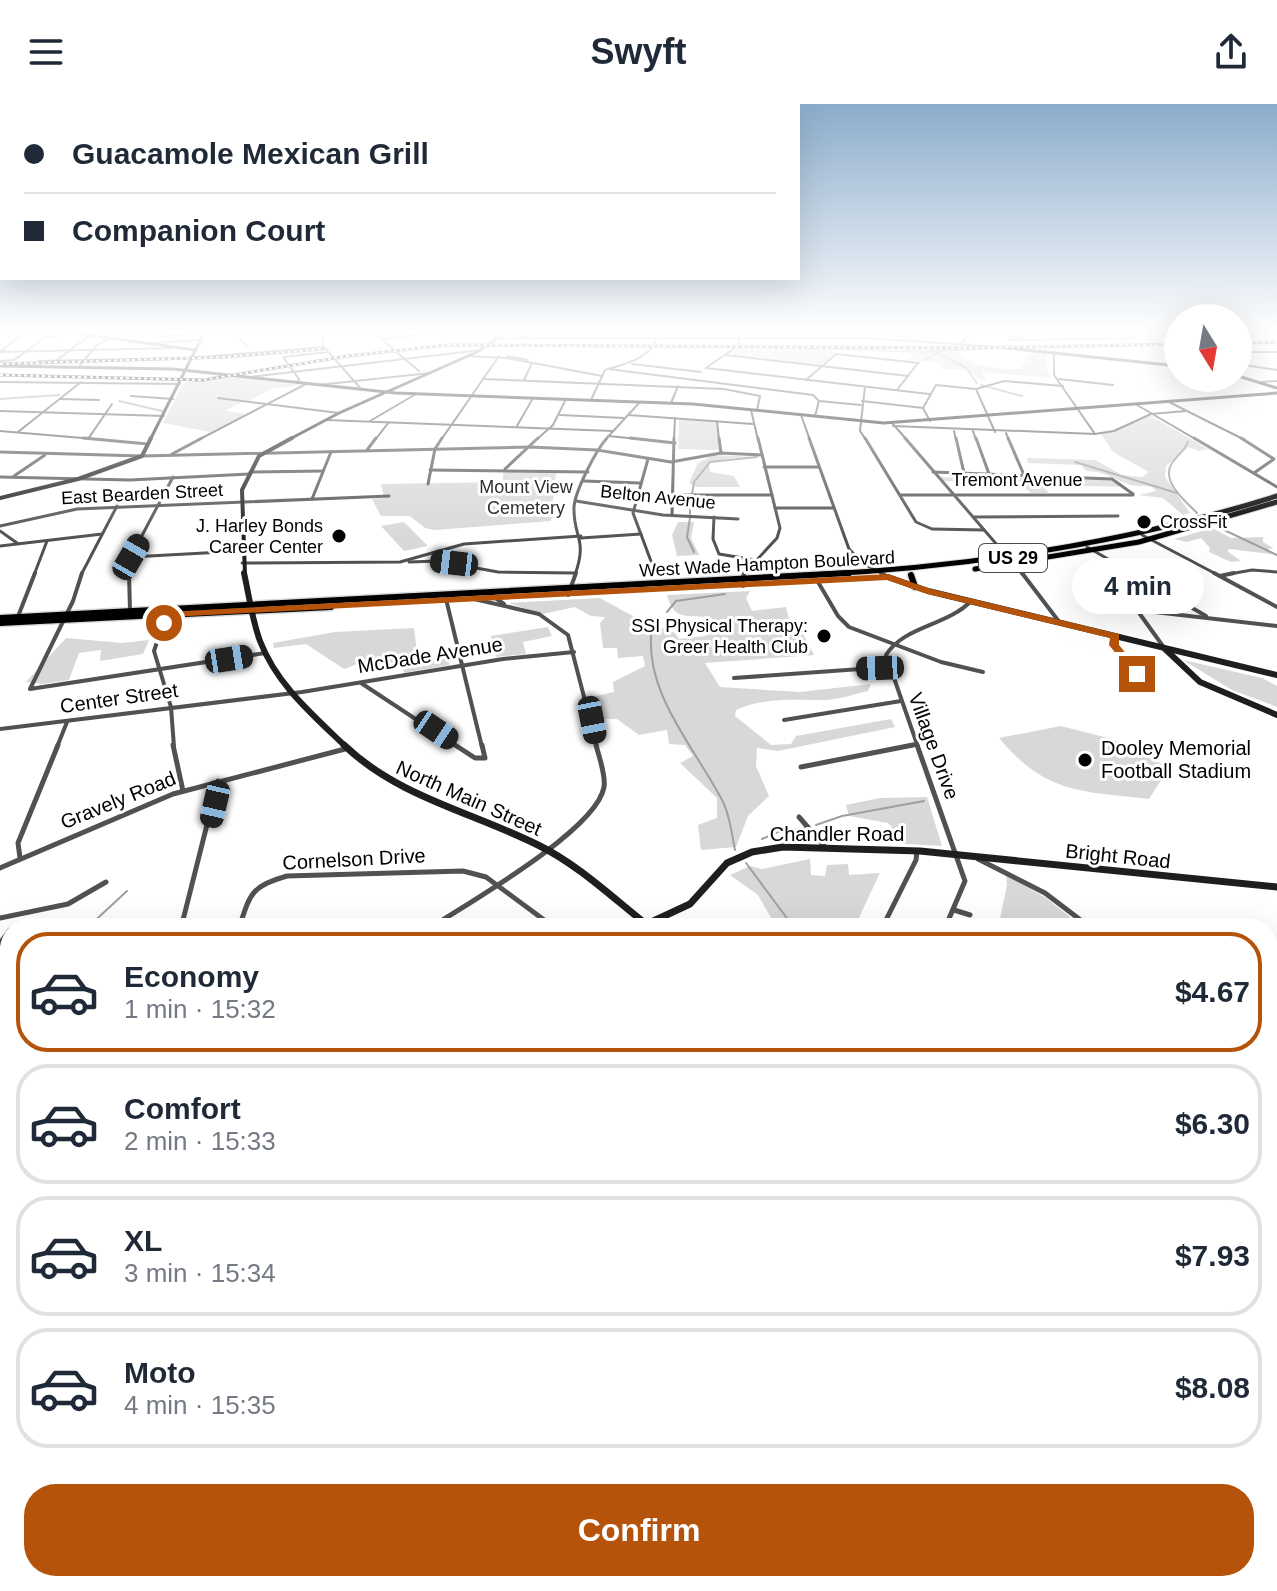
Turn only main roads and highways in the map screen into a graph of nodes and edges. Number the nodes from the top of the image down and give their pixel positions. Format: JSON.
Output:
{"nodes":[{"id":1,"x":171,"y":402,"type":"edge"},
{"id":2,"x":362,"y":402,"type":"edge"},
{"id":3,"x":652,"y":402,"type":"edge"},
{"id":4,"x":1165,"y":402,"type":"edge"},
{"id":5,"x":1277,"y":496,"type":"edge"},
{"id":6,"x":0,"y":498,"type":"edge"},
{"id":7,"x":1277,"y":502,"type":"edge"},
{"id":8,"x":1169,"y":529,"type":"junction"},
{"id":9,"x":1178,"y":533,"type":"junction"},
{"id":10,"x":1011,"y":561,"type":"junction"},
{"id":11,"x":911,"y":575,"type":"junction"},
{"id":12,"x":888,"y":577,"type":"junction"},
{"id":13,"x":743,"y":583,"type":"junction"},
{"id":14,"x":915,"y":587,"type":"junction"},
{"id":15,"x":569,"y":592,"type":"junction"},
{"id":16,"x":446,"y":598,"type":"junction"},
{"id":17,"x":251,"y":608,"type":"junction"},
{"id":18,"x":0,"y":620,"type":"edge"},
{"id":19,"x":1165,"y":649,"type":"junction"},
{"id":20,"x":1277,"y":675,"type":"edge"},
{"id":21,"x":1277,"y":715,"type":"edge"},
{"id":22,"x":956,"y":855,"type":"joint"},
{"id":23,"x":1277,"y":887,"type":"edge"},
{"id":24,"x":638,"y":918,"type":"edge"},
{"id":25,"x":664,"y":918,"type":"edge"}],
"edges":[{"from":1,"to":6,"type":"main road"},
{"from":2,"to":17,"type":"main road","name":"North Main Street"},
{"from":3,"to":4,"type":"main road"},
{"from":5,"to":8,"type":"main road","name":"West Wade Hampton Boulevard","number":"US 29"},
{"from":7,"to":9,"type":"main road","name":"West Wade Hampton Boulevard","number":"US 29"},
{"from":8,"to":9,"type":"main road"},
{"from":8,"to":10,"type":"main road","name":"West Wade Hampton Boulevard","number":"US 29"},
{"from":9,"to":10,"type":"main road","name":"West Wade Hampton Boulevard","number":"US 29"},
{"from":10,"to":11,"type":"main road","name":"West Wade Hampton Boulevard","number":"US 29"},
{"from":10,"to":13,"type":"main road","name":"West Wade Hampton Boulevard","number":"US 29"},
{"from":11,"to":12,"type":"main road","name":"West Wade Hampton Boulevard","number":"US 29"},
{"from":11,"to":14,"type":"main road"},
{"from":12,"to":13,"type":"main road","name":"West Wade Hampton Boulevard","number":"US 29"},
{"from":12,"to":14,"type":"main road"},
{"from":13,"to":15,"type":"main road","name":"West Wade Hampton Boulevard","number":"US 29"},
{"from":14,"to":19,"type":"main road"},
{"from":15,"to":16,"type":"main road","name":"West Wade Hampton Boulevard","number":"US 29"},
{"from":15,"to":16,"type":"main road","name":"West Wade Hampton Boulevard","number":"US 29"},
{"from":16,"to":17,"type":"main road","name":"West Wade Hampton Boulevard","number":"US 29"},
{"from":17,"to":18,"type":"main road","number":"US 29"},
{"from":17,"to":24,"type":"main road","name":"North Main Street"},
{"from":19,"to":20,"type":"main road"},
{"from":19,"to":21,"type":"main road"},
{"from":22,"to":23,"type":"main road","name":"Bright Road"},
{"from":22,"to":25,"type":"main road","name":"Chandler Road"}]}
